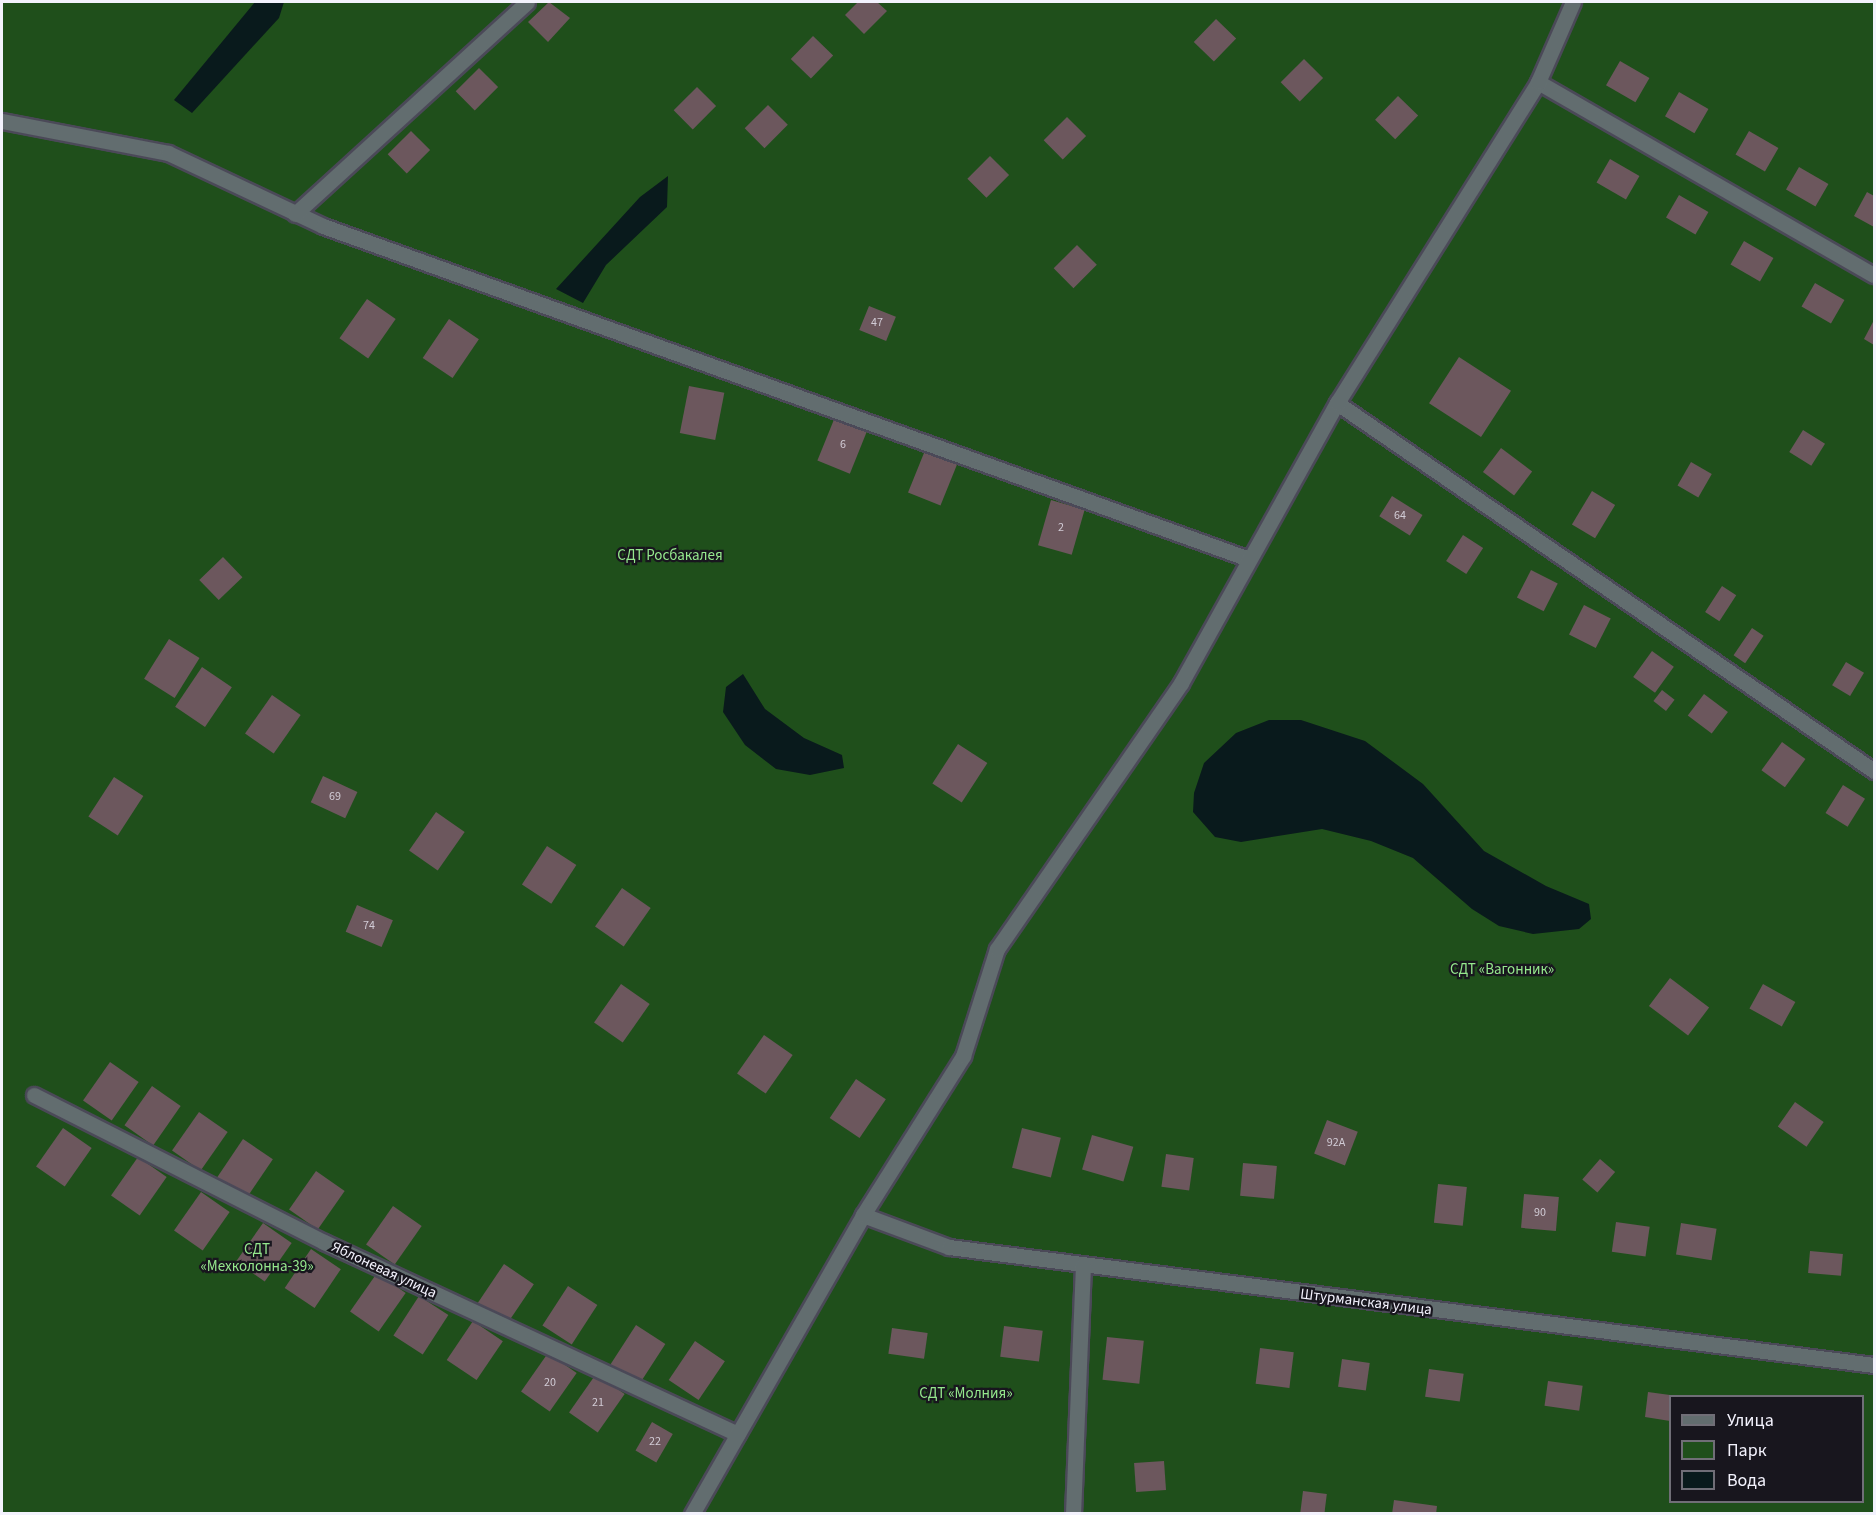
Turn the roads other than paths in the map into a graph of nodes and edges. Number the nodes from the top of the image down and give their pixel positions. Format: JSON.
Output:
{"nodes":[{"id":1,"x":526,"y":2,"type":"edge"},
{"id":2,"x":1573,"y":2,"type":"edge"},
{"id":3,"x":1538,"y":82,"type":"junction"},
{"id":4,"x":2,"y":121,"type":"edge"},
{"id":5,"x":296,"y":214,"type":"junction"},
{"id":6,"x":1875,"y":275,"type":"edge"},
{"id":7,"x":1337,"y":403,"type":"junction"},
{"id":8,"x":1249,"y":560,"type":"junction"},
{"id":9,"x":1875,"y":771,"type":"edge"},
{"id":10,"x":34,"y":1095,"type":"dead end"},
{"id":11,"x":863,"y":1215,"type":"junction"},
{"id":12,"x":1083,"y":1265,"type":"junction"},
{"id":13,"x":1875,"y":1365,"type":"edge"},
{"id":14,"x":738,"y":1434,"type":"junction"},
{"id":15,"x":692,"y":1514,"type":"edge"},
{"id":16,"x":1073,"y":1514,"type":"edge"}],
"edges":[{"from":1,"to":5,"type":"street"},
{"from":2,"to":3,"type":"street"},
{"from":3,"to":6,"type":"street"},
{"from":3,"to":7,"type":"street"},
{"from":4,"to":5,"type":"street"},
{"from":5,"to":8,"type":"street"},
{"from":7,"to":8,"type":"street"},
{"from":7,"to":9,"type":"street"},
{"from":8,"to":11,"type":"street"},
{"from":10,"to":14,"type":"street","name":"Яблоневая улица"},
{"from":11,"to":12,"type":"street","name":"Штурманская улица"},
{"from":11,"to":14,"type":"street"},
{"from":12,"to":13,"type":"street","name":"Штурманская улица"},
{"from":12,"to":16,"type":"street"},
{"from":14,"to":15,"type":"street"}]}
